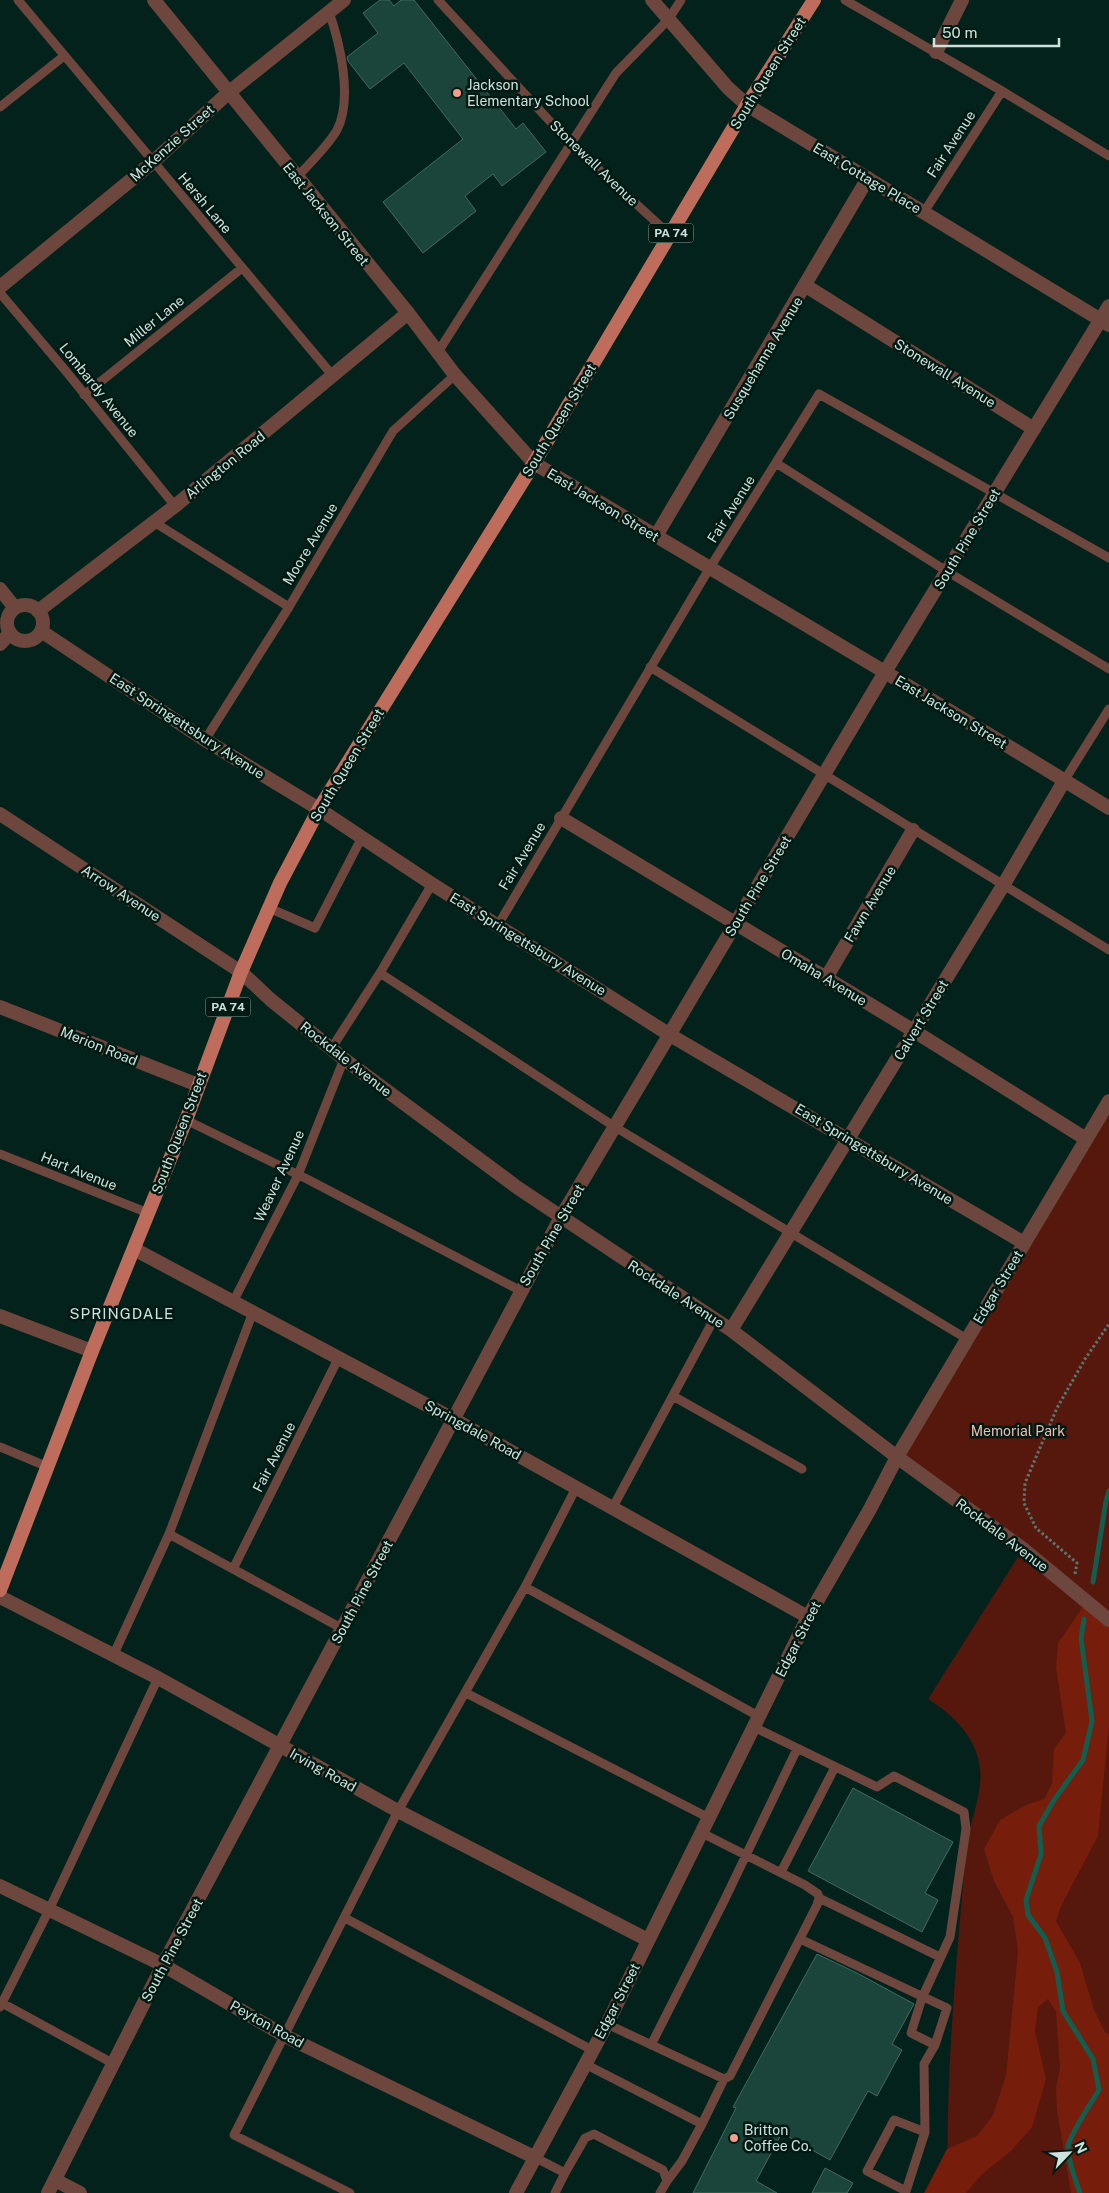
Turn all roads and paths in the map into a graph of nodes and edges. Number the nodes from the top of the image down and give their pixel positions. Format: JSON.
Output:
{"nodes":[{"id":1,"x":18,"y":0,"type":"edge"},
{"id":2,"x":154,"y":0,"type":"edge"},
{"id":3,"x":344,"y":0,"type":"edge"},
{"id":4,"x":438,"y":0,"type":"edge"},
{"id":5,"x":652,"y":0,"type":"edge"},
{"id":6,"x":681,"y":0,"type":"edge"},
{"id":7,"x":814,"y":0,"type":"edge"},
{"id":8,"x":846,"y":0,"type":"edge"},
{"id":9,"x":962,"y":0,"type":"edge"},
{"id":10,"x":329,"y":12,"type":"junction"},
{"id":11,"x":668,"y":20,"type":"junction"},
{"id":12,"x":936,"y":52,"type":"junction"},
{"id":13,"x":64,"y":56,"type":"junction"},
{"id":14,"x":1002,"y":90,"type":"junction"},
{"id":15,"x":228,"y":93,"type":"junction"},
{"id":16,"x":747,"y":105,"type":"junction"},
{"id":17,"x":0,"y":107,"type":"edge"},
{"id":18,"x":570,"y":143,"type":"junction"},
{"id":19,"x":1109,"y":156,"type":"edge"},
{"id":20,"x":153,"y":162,"type":"junction"},
{"id":21,"x":297,"y":178,"type":"junction"},
{"id":22,"x":868,"y":178,"type":"junction"},
{"id":23,"x":924,"y":212,"type":"junction"},
{"id":24,"x":670,"y":236,"type":"junction"},
{"id":25,"x":242,"y":268,"type":"junction"},
{"id":26,"x":806,"y":286,"type":"junction"},
{"id":27,"x":0,"y":287,"type":"edge"},
{"id":28,"x":0,"y":293,"type":"edge"},
{"id":29,"x":1109,"y":306,"type":"edge"},
{"id":30,"x":408,"y":313,"type":"junction"},
{"id":31,"x":1105,"y":323,"type":"edge"},
{"id":32,"x":438,"y":352,"type":"junction"},
{"id":33,"x":455,"y":375,"type":"junction"},
{"id":34,"x":333,"y":376,"type":"junction"},
{"id":35,"x":84,"y":395,"type":"junction"},
{"id":36,"x":1034,"y":429,"type":"junction"},
{"id":37,"x":534,"y":463,"type":"junction"},
{"id":38,"x":776,"y":464,"type":"junction"},
{"id":39,"x":995,"y":494,"type":"junction"},
{"id":40,"x":175,"y":506,"type":"junction"},
{"id":41,"x":154,"y":522,"type":"junction"},
{"id":42,"x":656,"y":536,"type":"junction"},
{"id":43,"x":1109,"y":558,"type":"edge"},
{"id":44,"x":709,"y":569,"type":"junction"},
{"id":45,"x":948,"y":572,"type":"junction"},
{"id":46,"x":0,"y":589,"type":"edge"},
{"id":47,"x":289,"y":607,"type":"junction"},
{"id":48,"x":15,"y":608,"type":"junction"},
{"id":49,"x":38,"y":611,"type":"junction"},
{"id":50,"x":41,"y":631,"type":"junction"},
{"id":51,"x":10,"y":633,"type":"junction"},
{"id":52,"x":0,"y":644,"type":"edge"},
{"id":53,"x":650,"y":667,"type":"junction"},
{"id":54,"x":1109,"y":669,"type":"edge"},
{"id":55,"x":885,"y":672,"type":"junction"},
{"id":56,"x":1109,"y":709,"type":"edge"},
{"id":57,"x":205,"y":740,"type":"junction"},
{"id":58,"x":824,"y":775,"type":"junction"},
{"id":59,"x":1064,"y":781,"type":"junction"},
{"id":60,"x":1109,"y":808,"type":"edge"},
{"id":61,"x":318,"y":809,"type":"junction"},
{"id":62,"x":0,"y":814,"type":"edge"},
{"id":63,"x":561,"y":818,"type":"junction"},
{"id":64,"x":914,"y":830,"type":"junction"},
{"id":65,"x":362,"y":837,"type":"junction"},
{"id":66,"x":432,"y":884,"type":"junction"},
{"id":67,"x":1004,"y":884,"type":"junction"},
{"id":68,"x":269,"y":908,"type":"junction"},
{"id":69,"x":736,"y":924,"type":"junction"},
{"id":70,"x":498,"y":925,"type":"junction"},
{"id":71,"x":1109,"y":950,"type":"edge"},
{"id":72,"x":241,"y":972,"type":"junction"},
{"id":73,"x":380,"y":973,"type":"junction"},
{"id":74,"x":826,"y":978,"type":"junction"},
{"id":75,"x":0,"y":1006,"type":"edge"},
{"id":76,"x":914,"y":1031,"type":"junction"},
{"id":77,"x":670,"y":1035,"type":"junction"},
{"id":78,"x":330,"y":1049,"type":"junction"},
{"id":79,"x":344,"y":1059,"type":"junction"},
{"id":80,"x":198,"y":1085,"type":"junction"},
{"id":81,"x":1109,"y":1101,"type":"edge"},
{"id":82,"x":186,"y":1120,"type":"junction"},
{"id":83,"x":615,"y":1127,"type":"junction"},
{"id":84,"x":848,"y":1139,"type":"junction"},
{"id":85,"x":1086,"y":1139,"type":"junction"},
{"id":86,"x":0,"y":1154,"type":"edge"},
{"id":87,"x":298,"y":1175,"type":"junction"},
{"id":88,"x":148,"y":1213,"type":"junction"},
{"id":89,"x":562,"y":1217,"type":"junction"},
{"id":90,"x":791,"y":1232,"type":"junction"},
{"id":91,"x":1024,"y":1243,"type":"junction"},
{"id":92,"x":134,"y":1249,"type":"junction"},
{"id":93,"x":521,"y":1291,"type":"junction"},
{"id":94,"x":233,"y":1302,"type":"junction"},
{"id":95,"x":253,"y":1312,"type":"junction"},
{"id":96,"x":0,"y":1316,"type":"edge"},
{"id":97,"x":714,"y":1319,"type":"junction"},
{"id":98,"x":1109,"y":1324,"type":"edge"},
{"id":99,"x":731,"y":1330,"type":"junction"},
{"id":100,"x":967,"y":1339,"type":"junction"},
{"id":101,"x":92,"y":1351,"type":"junction"},
{"id":102,"x":339,"y":1357,"type":"junction"},
{"id":103,"x":673,"y":1396,"type":"junction"},
{"id":104,"x":453,"y":1418,"type":"junction"},
{"id":105,"x":0,"y":1447,"type":"edge"},
{"id":106,"x":897,"y":1457,"type":"junction"},
{"id":107,"x":48,"y":1467,"type":"junction"},
{"id":108,"x":802,"y":1469,"type":"dead end"},
{"id":109,"x":577,"y":1486,"type":"junction"},
{"id":110,"x":614,"y":1507,"type":"junction"},
{"id":111,"x":169,"y":1534,"type":"junction"},
{"id":112,"x":233,"y":1569,"type":"junction"},
{"id":113,"x":525,"y":1587,"type":"junction"},
{"id":114,"x":0,"y":1590,"type":"edge"},
{"id":115,"x":1072,"y":1590,"type":"junction"},
{"id":116,"x":0,"y":1597,"type":"edge"},
{"id":117,"x":808,"y":1617,"type":"junction"},
{"id":118,"x":1109,"y":1620,"type":"edge"},
{"id":119,"x":343,"y":1629,"type":"junction"},
{"id":120,"x":113,"y":1656,"type":"junction"},
{"id":121,"x":158,"y":1678,"type":"junction"},
{"id":122,"x":466,"y":1693,"type":"junction"},
{"id":123,"x":757,"y":1722,"type":"junction"},
{"id":124,"x":281,"y":1746,"type":"junction"},
{"id":125,"x":797,"y":1749,"type":"junction"},
{"id":126,"x":835,"y":1768,"type":"junction"},
{"id":127,"x":398,"y":1811,"type":"junction"},
{"id":128,"x":708,"y":1818,"type":"junction"},
{"id":129,"x":702,"y":1833,"type":"junction"},
{"id":130,"x":744,"y":1855,"type":"junction"},
{"id":131,"x":781,"y":1872,"type":"junction"},
{"id":132,"x":0,"y":1886,"type":"edge"},
{"id":133,"x":819,"y":1898,"type":"junction"},
{"id":134,"x":48,"y":1910,"type":"junction"},
{"id":135,"x":346,"y":1918,"type":"junction"},
{"id":136,"x":800,"y":1939,"type":"junction"},
{"id":137,"x":648,"y":1940,"type":"junction"},
{"id":138,"x":940,"y":1957,"type":"junction"},
{"id":139,"x":163,"y":1965,"type":"junction"},
{"id":140,"x":922,"y":1998,"type":"junction"},
{"id":141,"x":1,"y":2005,"type":"edge"},
{"id":142,"x":607,"y":2024,"type":"junction"},
{"id":143,"x":285,"y":2036,"type":"junction"},
{"id":144,"x":650,"y":2045,"type":"junction"},
{"id":145,"x":935,"y":2045,"type":"junction"},
{"id":146,"x":592,"y":2050,"type":"junction"},
{"id":147,"x":114,"y":2064,"type":"junction"},
{"id":148,"x":585,"y":2064,"type":"junction"},
{"id":149,"x":724,"y":2079,"type":"junction"},
{"id":150,"x":702,"y":2124,"type":"junction"},
{"id":151,"x":926,"y":2132,"type":"junction"},
{"id":152,"x":536,"y":2158,"type":"junction"},
{"id":153,"x":565,"y":2173,"type":"junction"},
{"id":154,"x":55,"y":2180,"type":"junction"},
{"id":155,"x":667,"y":2181,"type":"junction"},
{"id":156,"x":48,"y":2193,"type":"edge"},
{"id":157,"x":80,"y":2193,"type":"edge"},
{"id":158,"x":350,"y":2193,"type":"edge"},
{"id":159,"x":516,"y":2193,"type":"edge"},
{"id":160,"x":555,"y":2193,"type":"edge"},
{"id":161,"x":660,"y":2193,"type":"edge"}],
"edges":[{"from":1,"to":13,"type":"lane","name":"Hersh Lane"},
{"from":2,"to":15,"type":"street","name":"East Jackson Street"},
{"from":3,"to":10,"type":"street","name":"McKenzie Street"},
{"from":4,"to":18,"type":"lane","name":"Stonewall Avenue"},
{"from":5,"to":11,"type":"street","name":"East Cottage Place"},
{"from":6,"to":11,"type":"lane"},
{"from":7,"to":16,"type":"main road","name":"South Queen Street","number":"PA 74"},
{"from":8,"to":12,"type":"lane"},
{"from":9,"to":12,"type":"street"},
{"from":10,"to":15,"type":"street","name":"McKenzie Street"},
{"from":10,"to":21,"type":"lane"},
{"from":11,"to":16,"type":"street","name":"East Cottage Place"},
{"from":11,"to":18,"type":"lane"},
{"from":12,"to":14,"type":"lane"},
{"from":13,"to":17,"type":"lane"},
{"from":13,"to":20,"type":"lane","name":"Hersh Lane"},
{"from":14,"to":19,"type":"lane"},
{"from":14,"to":23,"type":"lane","name":"Fair Avenue"},
{"from":15,"to":20,"type":"street","name":"McKenzie Street"},
{"from":15,"to":21,"type":"street","name":"East Jackson Street"},
{"from":16,"to":22,"type":"street","name":"East Cottage Place"},
{"from":16,"to":24,"type":"main road","name":"South Queen Street","number":"PA 74"},
{"from":18,"to":24,"type":"lane","name":"Stonewall Avenue"},
{"from":18,"to":32,"type":"lane"},
{"from":20,"to":25,"type":"lane","name":"Hersh Lane"},
{"from":20,"to":27,"type":"street","name":"McKenzie Street"},
{"from":21,"to":30,"type":"street","name":"East Jackson Street"},
{"from":22,"to":23,"type":"street","name":"East Cottage Place"},
{"from":22,"to":26,"type":"street","name":"Susquehanna Avenue"},
{"from":23,"to":31,"type":"street","name":"East Cottage Place"},
{"from":24,"to":37,"type":"main road","name":"South Queen Street","number":"PA 74"},
{"from":25,"to":34,"type":"lane","name":"Hersh Lane"},
{"from":25,"to":35,"type":"lane","name":"Miller Lane"},
{"from":26,"to":36,"type":"street","name":"Stonewall Avenue"},
{"from":26,"to":42,"type":"street","name":"Susquehanna Avenue"},
{"from":28,"to":35,"type":"lane","name":"Lombardy Avenue"},
{"from":29,"to":31,"type":"street","name":"South Pine Street"},
{"from":30,"to":32,"type":"street","name":"East Jackson Street"},
{"from":30,"to":34,"type":"street","name":"Arlington Road"},
{"from":31,"to":36,"type":"street","name":"South Pine Street"},
{"from":32,"to":33,"type":"street","name":"East Jackson Street"},
{"from":33,"to":37,"type":"street","name":"East Jackson Street"},
{"from":33,"to":47,"type":"lane","name":"Moore Avenue"},
{"from":34,"to":40,"type":"street","name":"Arlington Road"},
{"from":35,"to":40,"type":"lane","name":"Lombardy Avenue"},
{"from":36,"to":39,"type":"street","name":"South Pine Street"},
{"from":37,"to":42,"type":"street","name":"East Jackson Street"},
{"from":37,"to":61,"type":"main road","name":"South Queen Street","number":"PA 74"},
{"from":38,"to":39,"type":"lane","name":"Fair Avenue"},
{"from":38,"to":44,"type":"lane","name":"Fair Avenue"},
{"from":38,"to":45,"type":"lane"},
{"from":39,"to":43,"type":"lane","name":"Fair Avenue"},
{"from":39,"to":45,"type":"street","name":"South Pine Street"},
{"from":40,"to":41,"type":"street","name":"Arlington Road"},
{"from":41,"to":47,"type":"lane"},
{"from":41,"to":49,"type":"street","name":"Arlington Road"},
{"from":42,"to":44,"type":"street","name":"East Jackson Street"},
{"from":44,"to":53,"type":"lane","name":"Fair Avenue"},
{"from":44,"to":55,"type":"street","name":"East Jackson Street"},
{"from":45,"to":54,"type":"lane"},
{"from":45,"to":55,"type":"street","name":"South Pine Street"},
{"from":46,"to":48,"type":"street"},
{"from":47,"to":57,"type":"lane","name":"Moore Avenue"},
{"from":48,"to":49,"type":"street"},
{"from":48,"to":51,"type":"street"},
{"from":49,"to":50,"type":"street"},
{"from":50,"to":51,"type":"street"},
{"from":50,"to":57,"type":"street","name":"East Springettsbury Avenue"},
{"from":51,"to":52,"type":"street"},
{"from":53,"to":58,"type":"lane"},
{"from":53,"to":63,"type":"lane","name":"Fair Avenue"},
{"from":55,"to":58,"type":"street","name":"South Pine Street"},
{"from":55,"to":59,"type":"street","name":"East Jackson Street"},
{"from":56,"to":59,"type":"lane","name":"Calvert Street"},
{"from":57,"to":61,"type":"street","name":"East Springettsbury Avenue"},
{"from":58,"to":64,"type":"lane"},
{"from":58,"to":69,"type":"street","name":"South Pine Street"},
{"from":59,"to":60,"type":"street","name":"East Jackson Street"},
{"from":59,"to":67,"type":"street","name":"Calvert Street"},
{"from":61,"to":65,"type":"street","name":"East Springettsbury Avenue"},
{"from":61,"to":68,"type":"main road","name":"South Queen Street","number":"PA 74"},
{"from":62,"to":72,"type":"street","name":"Arrow Avenue"},
{"from":63,"to":69,"type":"street","name":"Omaha Avenue"},
{"from":63,"to":70,"type":"lane","name":"Fair Avenue"},
{"from":64,"to":67,"type":"lane"},
{"from":64,"to":74,"type":"street","name":"Fawn Avenue"},
{"from":65,"to":66,"type":"street","name":"East Springettsbury Avenue"},
{"from":65,"to":68,"type":"lane"},
{"from":66,"to":70,"type":"street","name":"East Springettsbury Avenue"},
{"from":66,"to":73,"type":"lane"},
{"from":67,"to":71,"type":"lane"},
{"from":67,"to":76,"type":"street","name":"Calvert Street"},
{"from":68,"to":72,"type":"main road","name":"South Queen Street","number":"PA 74"},
{"from":69,"to":74,"type":"street","name":"Omaha Avenue"},
{"from":69,"to":77,"type":"street","name":"South Pine Street"},
{"from":70,"to":77,"type":"street","name":"East Springettsbury Avenue"},
{"from":72,"to":78,"type":"street","name":"Rockdale Avenue"},
{"from":72,"to":80,"type":"main road","name":"South Queen Street","number":"PA 74"},
{"from":73,"to":78,"type":"lane"},
{"from":73,"to":83,"type":"lane"},
{"from":74,"to":76,"type":"street","name":"Omaha Avenue"},
{"from":75,"to":80,"type":"street","name":"Merion Road"},
{"from":76,"to":84,"type":"street","name":"Calvert Street"},
{"from":76,"to":85,"type":"street","name":"Omaha Avenue"},
{"from":77,"to":83,"type":"street","name":"South Pine Street"},
{"from":77,"to":84,"type":"street","name":"East Springettsbury Avenue"},
{"from":78,"to":79,"type":"street","name":"Rockdale Avenue"},
{"from":79,"to":87,"type":"lane","name":"Weaver Avenue"},
{"from":79,"to":89,"type":"street","name":"Rockdale Avenue"},
{"from":80,"to":82,"type":"main road","name":"South Queen Street","number":"PA 74"},
{"from":81,"to":85,"type":"street","name":"Edgar Street"},
{"from":82,"to":87,"type":"lane"},
{"from":82,"to":88,"type":"main road","name":"South Queen Street","number":"PA 74"},
{"from":83,"to":89,"type":"street","name":"South Pine Street"},
{"from":83,"to":90,"type":"lane"},
{"from":84,"to":90,"type":"street","name":"Calvert Street"},
{"from":84,"to":91,"type":"street","name":"East Springettsbury Avenue"},
{"from":85,"to":91,"type":"street","name":"Edgar Street"},
{"from":86,"to":88,"type":"lane","name":"Hart Avenue"},
{"from":87,"to":93,"type":"lane"},
{"from":87,"to":94,"type":"lane","name":"Weaver Avenue"},
{"from":88,"to":92,"type":"main road","name":"South Queen Street","number":"PA 74"},
{"from":89,"to":93,"type":"street","name":"South Pine Street"},
{"from":89,"to":97,"type":"street","name":"Rockdale Avenue"},
{"from":90,"to":99,"type":"street","name":"Calvert Street"},
{"from":90,"to":100,"type":"lane"},
{"from":91,"to":100,"type":"street","name":"Edgar Street"},
{"from":92,"to":94,"type":"street","name":"Springdale Road"},
{"from":92,"to":101,"type":"main road","name":"South Queen Street","number":"PA 74"},
{"from":93,"to":104,"type":"street","name":"South Pine Street"},
{"from":94,"to":95,"type":"street","name":"Springdale Road"},
{"from":95,"to":102,"type":"street","name":"Springdale Road"},
{"from":95,"to":111,"type":"lane"},
{"from":96,"to":101,"type":"street"},
{"from":97,"to":99,"type":"street","name":"Rockdale Avenue"},
{"from":97,"to":103,"type":"lane"},
{"from":98,"to":115,"type":"path"},
{"from":99,"to":106,"type":"street","name":"Rockdale Avenue"},
{"from":100,"to":106,"type":"street","name":"Edgar Street"},
{"from":101,"to":107,"type":"main road","name":"South Queen Street","number":"PA 74"},
{"from":102,"to":104,"type":"street","name":"Springdale Road"},
{"from":102,"to":112,"type":"lane","name":"Fair Avenue"},
{"from":103,"to":108,"type":"lane"},
{"from":103,"to":110,"type":"lane"},
{"from":104,"to":109,"type":"street","name":"Springdale Road"},
{"from":104,"to":119,"type":"street","name":"South Pine Street"},
{"from":105,"to":107,"type":"lane"},
{"from":106,"to":115,"type":"street","name":"Rockdale Avenue"},
{"from":106,"to":117,"type":"street","name":"Edgar Street"},
{"from":107,"to":114,"type":"main road","name":"South Queen Street","number":"PA 74"},
{"from":109,"to":110,"type":"street","name":"Springdale Road"},
{"from":109,"to":113,"type":"lane"},
{"from":110,"to":117,"type":"street","name":"Springdale Road"},
{"from":111,"to":112,"type":"lane"},
{"from":111,"to":120,"type":"lane"},
{"from":112,"to":119,"type":"lane"},
{"from":113,"to":122,"type":"lane"},
{"from":113,"to":123,"type":"lane"},
{"from":115,"to":118,"type":"street","name":"Rockdale Avenue"},
{"from":116,"to":120,"type":"street","name":"Irving Road"},
{"from":117,"to":123,"type":"street","name":"Edgar Street"},
{"from":119,"to":124,"type":"street","name":"South Pine Street"},
{"from":120,"to":121,"type":"street","name":"Irving Road"},
{"from":121,"to":124,"type":"street","name":"Irving Road"},
{"from":121,"to":134,"type":"lane"},
{"from":122,"to":127,"type":"lane"},
{"from":122,"to":128,"type":"lane"},
{"from":123,"to":125,"type":"lane"},
{"from":123,"to":128,"type":"street","name":"Edgar Street"},
{"from":124,"to":127,"type":"street","name":"Irving Road"},
{"from":124,"to":139,"type":"street","name":"South Pine Street"},
{"from":125,"to":126,"type":"lane"},
{"from":125,"to":130,"type":"lane"},
{"from":126,"to":131,"type":"lane"},
{"from":126,"to":138,"type":"lane"},
{"from":127,"to":135,"type":"lane"},
{"from":127,"to":137,"type":"street","name":"Irving Road"},
{"from":128,"to":129,"type":"street","name":"Edgar Street"},
{"from":129,"to":130,"type":"lane"},
{"from":129,"to":137,"type":"street","name":"Edgar Street"},
{"from":130,"to":131,"type":"lane"},
{"from":130,"to":144,"type":"lane"},
{"from":131,"to":133,"type":"lane"},
{"from":132,"to":134,"type":"street","name":"Peyton Road"},
{"from":133,"to":136,"type":"lane"},
{"from":133,"to":138,"type":"lane"},
{"from":134,"to":139,"type":"street","name":"Peyton Road"},
{"from":134,"to":141,"type":"lane"},
{"from":135,"to":143,"type":"lane"},
{"from":135,"to":146,"type":"lane"},
{"from":136,"to":140,"type":"lane"},
{"from":136,"to":149,"type":"lane"},
{"from":137,"to":142,"type":"street","name":"Edgar Street"},
{"from":138,"to":140,"type":"lane"},
{"from":139,"to":143,"type":"street","name":"Peyton Road"},
{"from":139,"to":147,"type":"street","name":"South Pine Street"},
{"from":140,"to":145,"type":"lane"},
{"from":140,"to":145,"type":"lane"},
{"from":141,"to":147,"type":"lane"},
{"from":142,"to":144,"type":"lane"},
{"from":142,"to":146,"type":"street","name":"Edgar Street"},
{"from":143,"to":152,"type":"street","name":"Peyton Road"},
{"from":143,"to":158,"type":"lane"},
{"from":144,"to":149,"type":"lane"},
{"from":145,"to":151,"type":"lane"},
{"from":146,"to":148,"type":"street","name":"Edgar Street"},
{"from":147,"to":154,"type":"street","name":"South Pine Street"},
{"from":148,"to":150,"type":"lane"},
{"from":148,"to":152,"type":"street","name":"Edgar Street"},
{"from":149,"to":150,"type":"lane"},
{"from":150,"to":155,"type":"lane"},
{"from":151,"to":151,"type":"lane"},
{"from":152,"to":153,"type":"lane"},
{"from":152,"to":159,"type":"street","name":"Edgar Street"},
{"from":153,"to":155,"type":"lane"},
{"from":153,"to":160,"type":"lane"},
{"from":154,"to":156,"type":"street","name":"South Pine Street"},
{"from":154,"to":157,"type":"street"},
{"from":155,"to":161,"type":"lane"}]}
